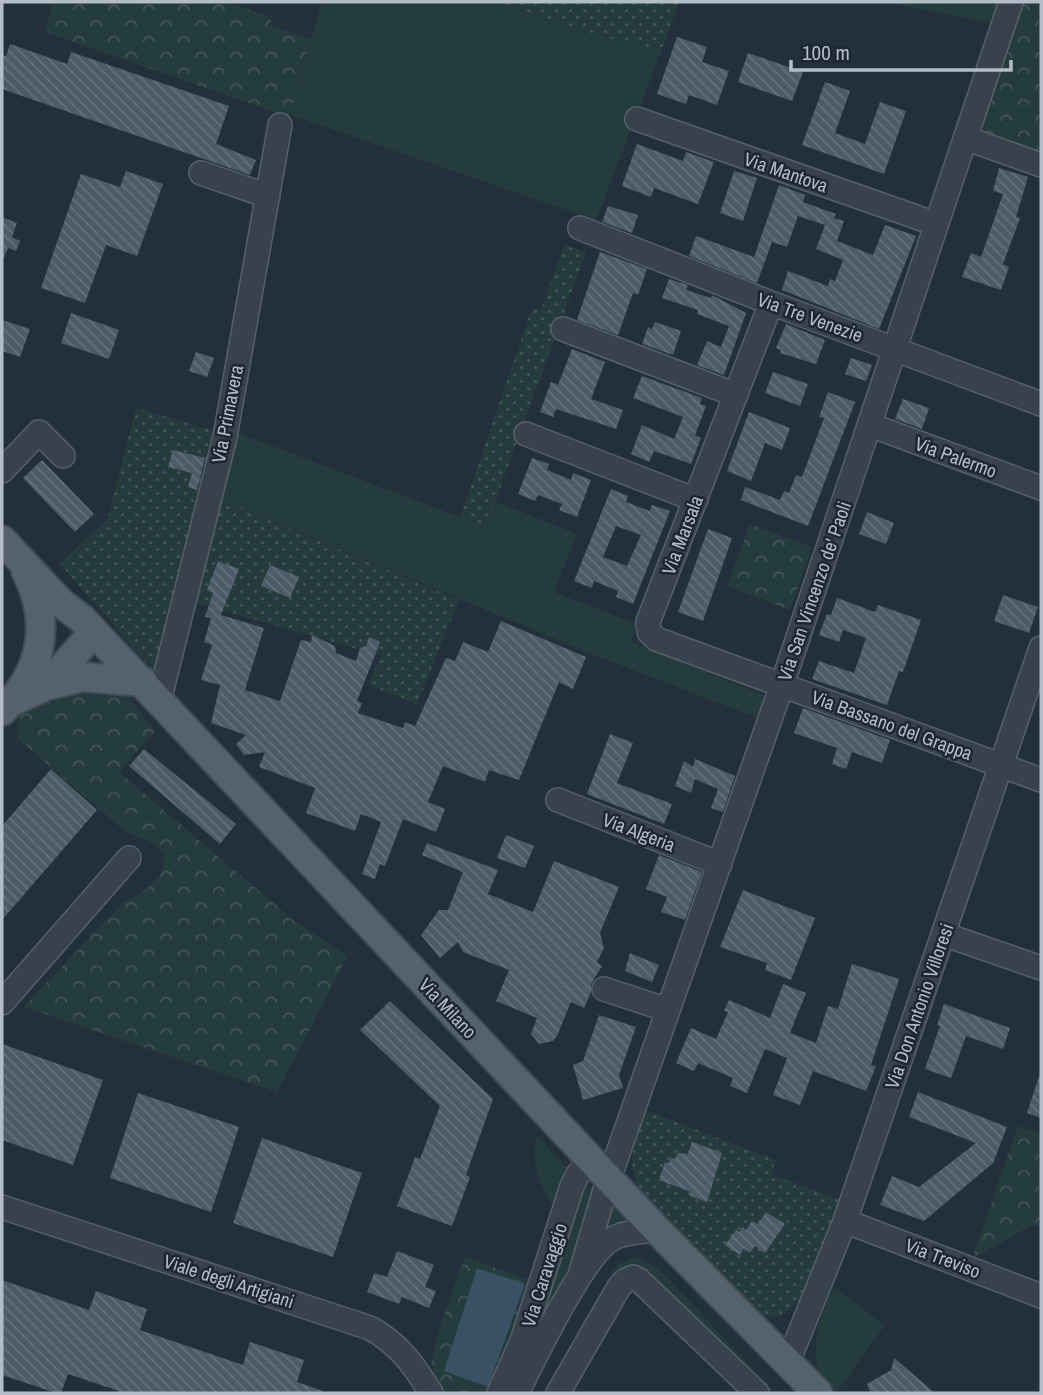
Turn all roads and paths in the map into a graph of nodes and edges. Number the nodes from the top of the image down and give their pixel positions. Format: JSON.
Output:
{"nodes":[{"id":1,"x":1011,"y":2,"type":"edge"},
{"id":2,"x":637,"y":119,"type":"dead end"},
{"id":3,"x":280,"y":125,"type":"dead end"},
{"id":4,"x":965,"y":138,"type":"junction"},
{"id":5,"x":1041,"y":165,"type":"edge"},
{"id":6,"x":201,"y":173,"type":"dead end"},
{"id":7,"x":268,"y":196,"type":"junction"},
{"id":8,"x":936,"y":224,"type":"junction"},
{"id":9,"x":580,"y":229,"type":"dead end"},
{"id":10,"x":771,"y":303,"type":"junction"},
{"id":11,"x":563,"y":329,"type":"dead end"},
{"id":12,"x":895,"y":349,"type":"junction"},
{"id":13,"x":736,"y":395,"type":"junction"},
{"id":14,"x":1041,"y":404,"type":"edge"},
{"id":15,"x":870,"y":425,"type":"junction"},
{"id":16,"x":526,"y":434,"type":"dead end"},
{"id":17,"x":63,"y":456,"type":"dead end"},
{"id":18,"x":2,"y":471,"type":"edge"},
{"id":19,"x":1041,"y":488,"type":"edge"},
{"id":20,"x":696,"y":500,"type":"junction"},
{"id":21,"x":2,"y":517,"type":"edge"},
{"id":22,"x":11,"y":550,"type":"edge"},
{"id":23,"x":87,"y":624,"type":"junction"},
{"id":24,"x":1041,"y":648,"type":"edge"},
{"id":25,"x":39,"y":652,"type":"junction"},
{"id":26,"x":782,"y":685,"type":"junction"},
{"id":27,"x":46,"y":686,"type":"junction"},
{"id":28,"x":151,"y":692,"type":"junction"},
{"id":29,"x":6,"y":707,"type":"edge"},
{"id":30,"x":1001,"y":765,"type":"junction"},
{"id":31,"x":1041,"y":780,"type":"edge"},
{"id":32,"x":558,"y":800,"type":"dead end"},
{"id":33,"x":129,"y":858,"type":"dead end"},
{"id":34,"x":720,"y":864,"type":"junction"},
{"id":35,"x":943,"y":934,"type":"junction"},
{"id":36,"x":1041,"y":968,"type":"edge"},
{"id":37,"x":604,"y":989,"type":"dead end"},
{"id":38,"x":2,"y":1003,"type":"edge"},
{"id":39,"x":668,"y":1010,"type":"junction"},
{"id":40,"x":601,"y":1169,"type":"junction"},
{"id":41,"x":2,"y":1207,"type":"edge"},
{"id":42,"x":845,"y":1221,"type":"junction"},
{"id":43,"x":657,"y":1230,"type":"junction"},
{"id":44,"x":580,"y":1275,"type":"junction"},
{"id":45,"x":1041,"y":1296,"type":"edge"},
{"id":46,"x":788,"y":1362,"type":"junction"},
{"id":47,"x":431,"y":1393,"type":"edge"},
{"id":48,"x":499,"y":1393,"type":"edge"},
{"id":49,"x":517,"y":1393,"type":"edge"},
{"id":50,"x":558,"y":1393,"type":"edge"},
{"id":51,"x":757,"y":1393,"type":"edge"},
{"id":52,"x":818,"y":1393,"type":"edge"}],
"edges":[{"from":1,"to":4,"type":"street","name":"Via San Vincenzo de' Paoli"},
{"from":2,"to":8,"type":"street","name":"Via Mantova"},
{"from":3,"to":7,"type":"street","name":"Via Primavera"},
{"from":4,"to":5,"type":"street"},
{"from":4,"to":8,"type":"street","name":"Via San Vincenzo de' Paoli"},
{"from":6,"to":7,"type":"street"},
{"from":7,"to":28,"type":"street","name":"Via Primavera"},
{"from":8,"to":12,"type":"street","name":"Via San Vincenzo de' Paoli"},
{"from":9,"to":10,"type":"street","name":"Via Tre Venezie"},
{"from":10,"to":12,"type":"street","name":"Via Tre Venezie"},
{"from":10,"to":13,"type":"street","name":"Via Marsala"},
{"from":11,"to":13,"type":"street"},
{"from":12,"to":14,"type":"street","name":"Via Tre Venezie"},
{"from":12,"to":15,"type":"street","name":"Via San Vincenzo de' Paoli"},
{"from":13,"to":20,"type":"street","name":"Via Marsala"},
{"from":15,"to":19,"type":"street","name":"Via Palermo"},
{"from":15,"to":26,"type":"street","name":"Via San Vincenzo de' Paoli"},
{"from":16,"to":20,"type":"street"},
{"from":17,"to":18,"type":"street"},
{"from":20,"to":26,"type":"street","name":"Via Marsala"},
{"from":21,"to":23,"type":"main road","name":"Via Milano"},
{"from":22,"to":23,"type":"main road","name":"Via Milano"},
{"from":22,"to":25,"type":"main road"},
{"from":23,"to":25,"type":"main road"},
{"from":23,"to":27,"type":"main road"},
{"from":23,"to":28,"type":"main road","name":"Via Milano"},
{"from":24,"to":30,"type":"street","name":"Via Don Antonio Villoresi"},
{"from":25,"to":29,"type":"main road"},
{"from":26,"to":30,"type":"street","name":"Via Bassano del Grappa"},
{"from":26,"to":34,"type":"street","name":"Via San Vincenzo de' Paoli"},
{"from":27,"to":28,"type":"main road"},
{"from":27,"to":29,"type":"main road"},
{"from":28,"to":40,"type":"main road","name":"Via Milano"},
{"from":30,"to":31,"type":"street","name":"Via Bassano del Grappa"},
{"from":30,"to":35,"type":"street","name":"Via Don Antonio Villoresi"},
{"from":32,"to":34,"type":"street","name":"Via Algeria"},
{"from":33,"to":38,"type":"street"},
{"from":34,"to":39,"type":"street","name":"Via San Vincenzo de' Paoli"},
{"from":35,"to":36,"type":"street"},
{"from":35,"to":42,"type":"street","name":"Via Don Antonio Villoresi"},
{"from":37,"to":39,"type":"street"},
{"from":39,"to":40,"type":"street","name":"Via San Vincenzo de' Paoli"},
{"from":40,"to":43,"type":"main road","name":"Via Milano"},
{"from":40,"to":44,"type":"street","name":"Via Caravaggio"},
{"from":40,"to":48,"type":"street","name":"Via Caravaggio"},
{"from":41,"to":47,"type":"street","name":"Viale degli Artigiani"},
{"from":42,"to":45,"type":"street","name":"Via Treviso"},
{"from":42,"to":46,"type":"street","name":"Via Don Antonio Villoresi"},
{"from":43,"to":44,"type":"street","name":"Via Caravaggio"},
{"from":43,"to":46,"type":"main road","name":"Via Milano"},
{"from":44,"to":49,"type":"street","name":"Via Caravaggio"},
{"from":46,"to":52,"type":"main road","name":"Via Milano"},
{"from":50,"to":51,"type":"street"}]}
